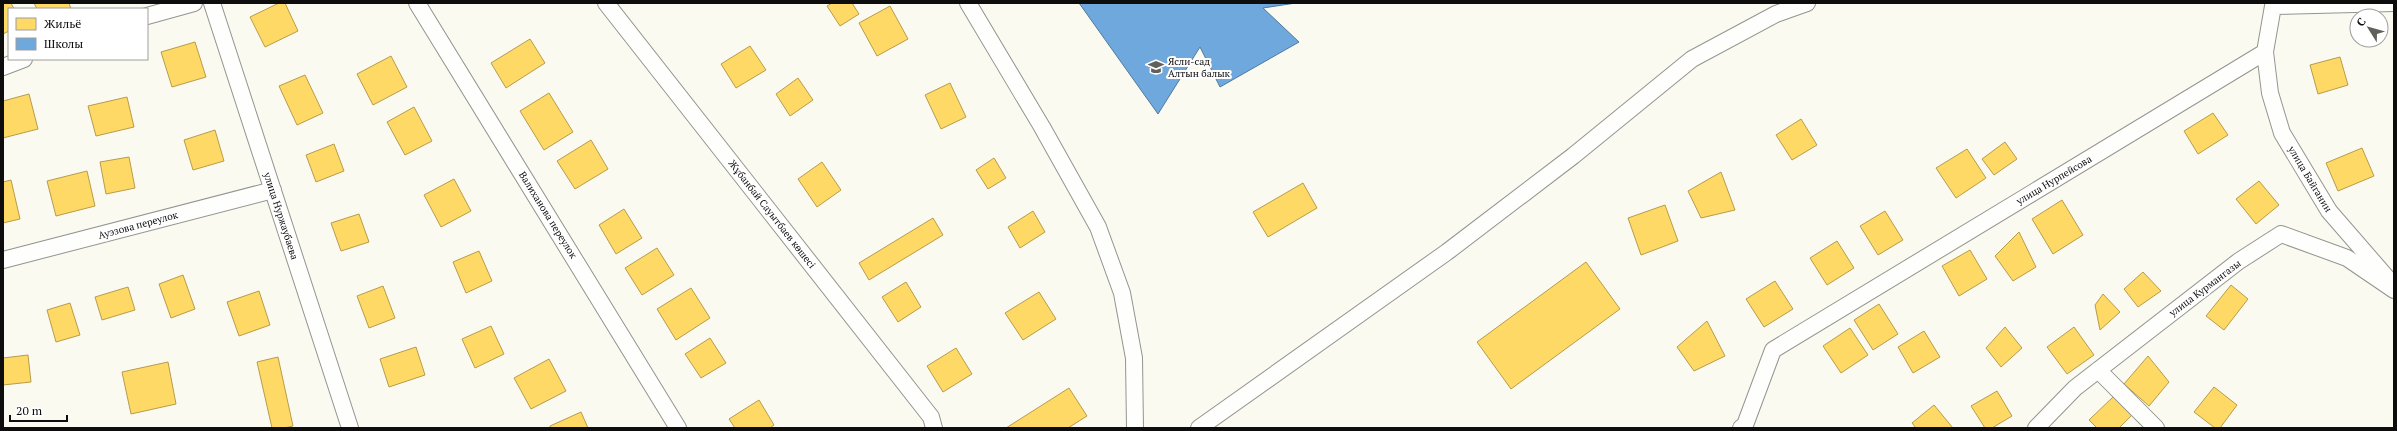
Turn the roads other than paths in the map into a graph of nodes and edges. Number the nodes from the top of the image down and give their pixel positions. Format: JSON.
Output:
{"nodes":[{"id":1,"x":194,"y":3,"type":"edge"},
{"id":2,"x":212,"y":3,"type":"edge"},
{"id":3,"x":417,"y":3,"type":"edge"},
{"id":4,"x":606,"y":3,"type":"edge"},
{"id":5,"x":968,"y":3,"type":"edge"},
{"id":6,"x":1807,"y":3,"type":"edge"},
{"id":7,"x":2394,"y":4,"type":"edge"},
{"id":8,"x":2273,"y":5,"type":"edge"},
{"id":9,"x":148,"y":16,"type":"edge"},
{"id":10,"x":2265,"y":52,"type":"junction"},
{"id":11,"x":21,"y":60,"type":"edge"},
{"id":12,"x":3,"y":67,"type":"edge"},
{"id":13,"x":273,"y":190,"type":"junction"},
{"id":14,"x":3,"y":260,"type":"edge"},
{"id":15,"x":2394,"y":286,"type":"edge"},
{"id":16,"x":2394,"y":290,"type":"edge"},
{"id":17,"x":2098,"y":370,"type":"junction"},
{"id":18,"x":1744,"y":427,"type":"edge"},
{"id":19,"x":350,"y":428,"type":"edge"},
{"id":20,"x":678,"y":428,"type":"edge"},
{"id":21,"x":934,"y":428,"type":"edge"},
{"id":22,"x":1135,"y":428,"type":"edge"},
{"id":23,"x":1199,"y":428,"type":"edge"},
{"id":24,"x":2036,"y":428,"type":"edge"},
{"id":25,"x":2156,"y":428,"type":"edge"}],
"edges":[{"from":1,"to":9,"type":"street"},
{"from":2,"to":13,"type":"street","name":"улица Нуржаубаева"},
{"from":3,"to":20,"type":"street","name":"Валиханова переулок"},
{"from":4,"to":21,"type":"street","name":"Жұбанбай Сауытбаев көшесі"},
{"from":5,"to":22,"type":"street"},
{"from":6,"to":23,"type":"street"},
{"from":7,"to":8,"type":"street"},
{"from":8,"to":10,"type":"street"},
{"from":10,"to":15,"type":"street","name":"улица Байганин"},
{"from":10,"to":18,"type":"street","name":"улица Нурпейсова"},
{"from":11,"to":12,"type":"street"},
{"from":13,"to":14,"type":"street","name":"Ауэзова переулок"},
{"from":13,"to":19,"type":"street","name":"улица Нуржаубаева"},
{"from":16,"to":17,"type":"street","name":"улица Курмангазы"},
{"from":17,"to":24,"type":"street","name":"улица Курмангазы"},
{"from":17,"to":25,"type":"street"}]}
